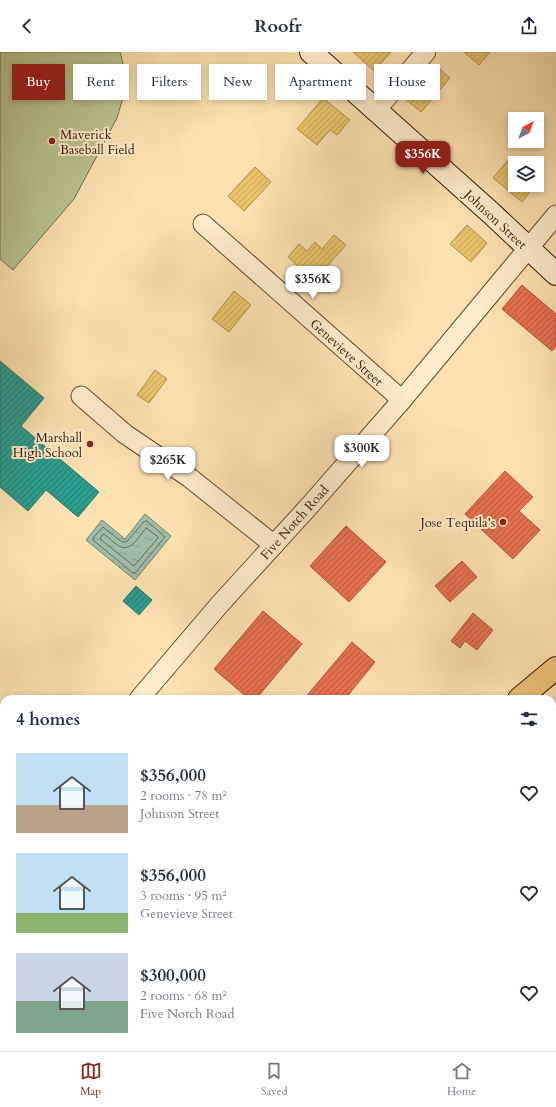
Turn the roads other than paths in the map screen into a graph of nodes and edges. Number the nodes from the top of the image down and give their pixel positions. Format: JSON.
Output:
{"nodes":[{"id":1,"x":311,"y":52,"type":"edge"},
{"id":2,"x":426,"y":52,"type":"edge"},
{"id":3,"x":376,"y":110,"type":"junction"},
{"id":4,"x":556,"y":215,"type":"edge"},
{"id":5,"x":203,"y":224,"type":"dead end"},
{"id":6,"x":528,"y":248,"type":"junction"},
{"id":7,"x":556,"y":274,"type":"edge"},
{"id":8,"x":81,"y":396,"type":"dead end"},
{"id":9,"x":402,"y":400,"type":"junction"},
{"id":10,"x":274,"y":544,"type":"junction"},
{"id":11,"x":556,"y":668,"type":"edge"},
{"id":12,"x":142,"y":695,"type":"edge"},
{"id":13,"x":524,"y":695,"type":"edge"}],
"edges":[{"from":1,"to":3,"type":"street","name":"Johnson Street"},
{"from":2,"to":3,"type":"street"},
{"from":3,"to":6,"type":"street","name":"Johnson Street"},
{"from":4,"to":6,"type":"street","name":"Five Notch Road"},
{"from":5,"to":9,"type":"street","name":"Genevieve Street"},
{"from":6,"to":7,"type":"street","name":"Johnson Street"},
{"from":6,"to":9,"type":"street","name":"Five Notch Road"},
{"from":8,"to":10,"type":"street"},
{"from":9,"to":10,"type":"street","name":"Five Notch Road"},
{"from":10,"to":12,"type":"street","name":"Five Notch Road"},
{"from":11,"to":13,"type":"highway"}]}
